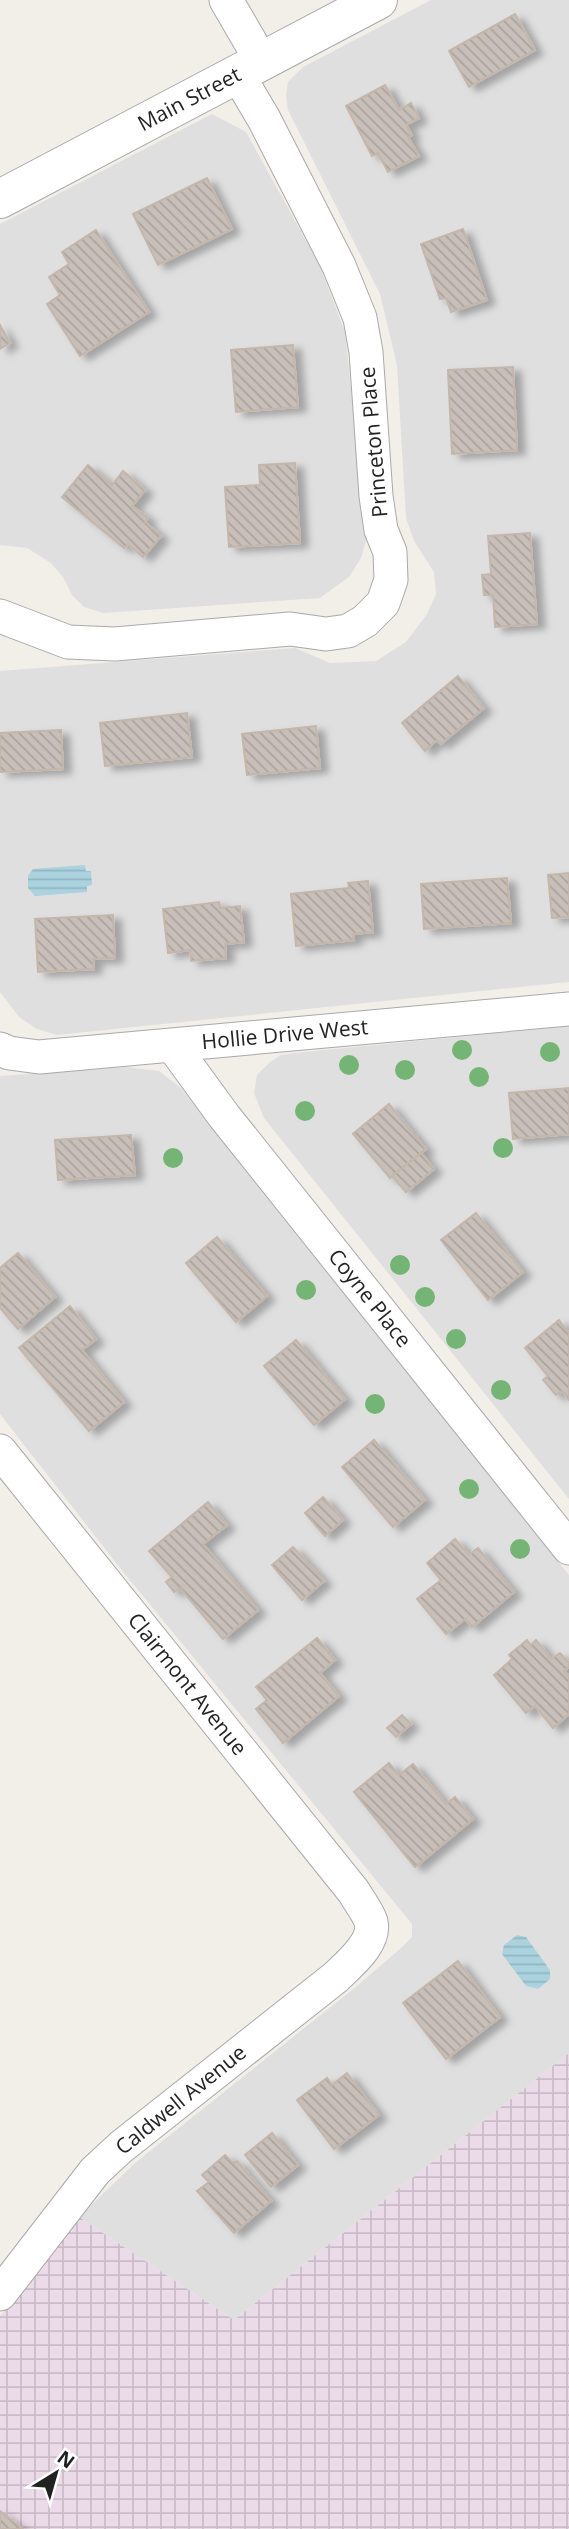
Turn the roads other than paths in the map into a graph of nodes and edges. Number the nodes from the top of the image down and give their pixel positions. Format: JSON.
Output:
{"nodes":[{"id":1,"x":226,"y":0,"type":"edge"},
{"id":2,"x":378,"y":0,"type":"edge"},
{"id":3,"x":250,"y":69,"type":"junction"},
{"id":4,"x":0,"y":199,"type":"edge"},
{"id":5,"x":0,"y":616,"type":"edge"},
{"id":6,"x":569,"y":1009,"type":"edge"},
{"id":7,"x":173,"y":1046,"type":"junction"},
{"id":8,"x":0,"y":1049,"type":"edge"},
{"id":9,"x":0,"y":1451,"type":"edge"},
{"id":10,"x":569,"y":1548,"type":"edge"},
{"id":11,"x":371,"y":1921,"type":"joint"},
{"id":12,"x":0,"y":2294,"type":"edge"}],
"edges":[{"from":1,"to":3,"type":"street","name":"Princeton Place"},
{"from":2,"to":3,"type":"street","name":"Main Street"},
{"from":3,"to":4,"type":"street","name":"Main Street"},
{"from":3,"to":5,"type":"street","name":"Princeton Place"},
{"from":6,"to":7,"type":"street","name":"Hollie Drive West"},
{"from":7,"to":8,"type":"street","name":"Hollie Drive West"},
{"from":7,"to":10,"type":"street","name":"Coyne Place"},
{"from":9,"to":11,"type":"street","name":"Clairmont Avenue"},
{"from":11,"to":12,"type":"street","name":"Caldwell Avenue"}]}
